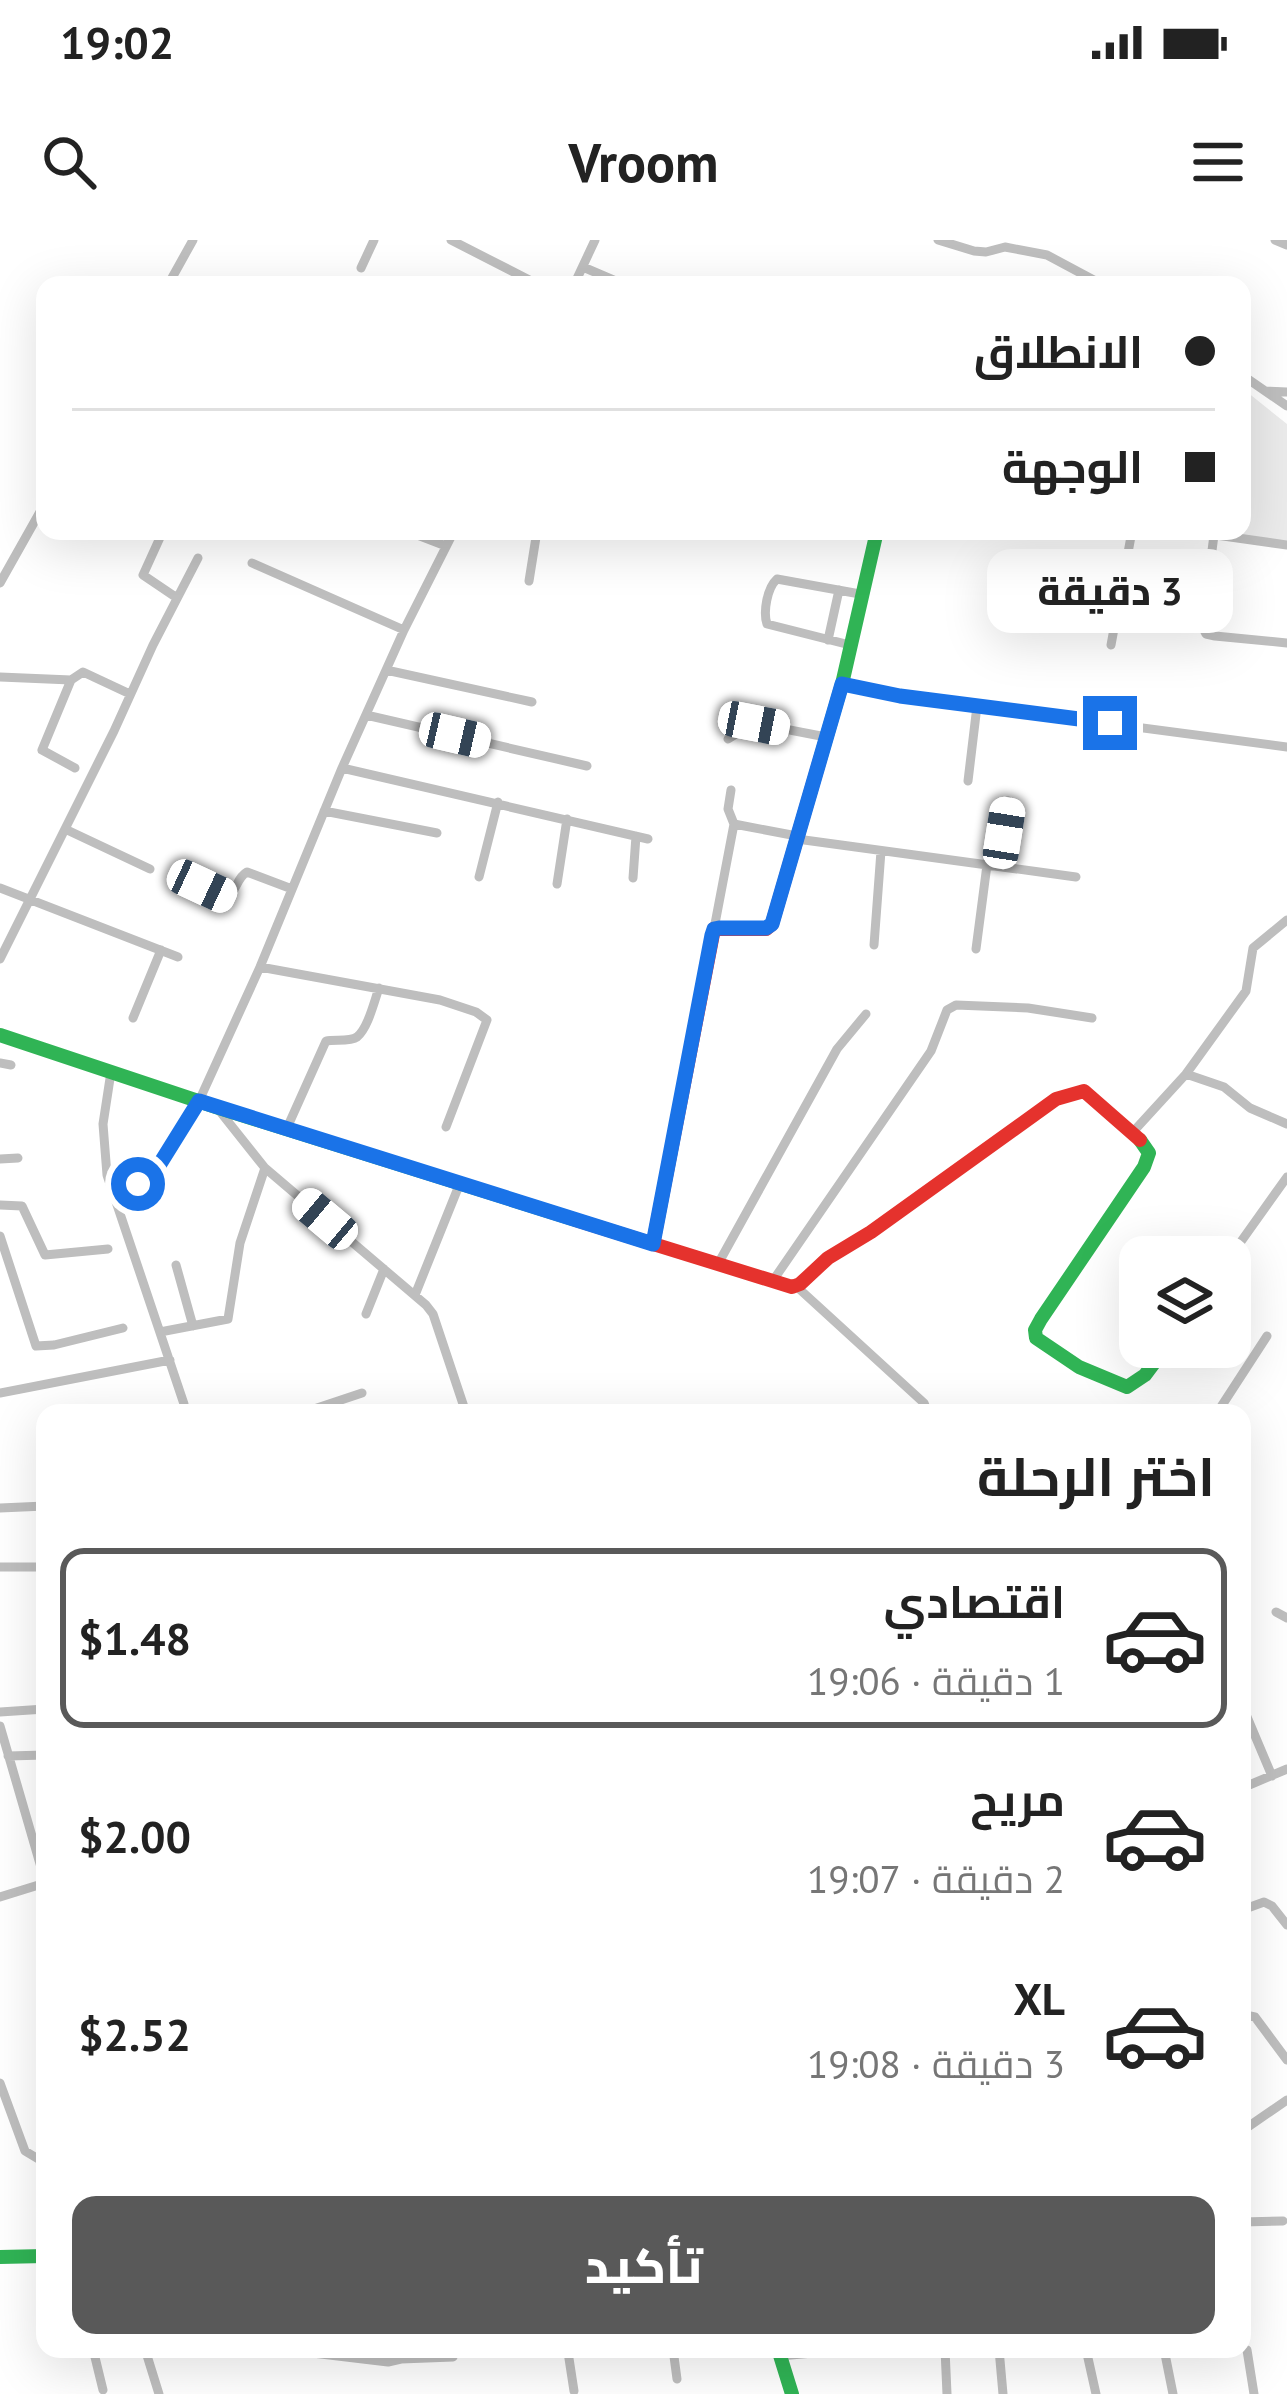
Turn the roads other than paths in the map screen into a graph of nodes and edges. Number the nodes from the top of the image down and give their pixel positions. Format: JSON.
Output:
{"nodes":[{"id":1,"x":193,"y":240,"type":"edge"},
{"id":2,"x":374,"y":240,"type":"edge"},
{"id":3,"x":451,"y":240,"type":"edge"},
{"id":4,"x":595,"y":240,"type":"edge"},
{"id":5,"x":939,"y":240,"type":"edge"},
{"id":6,"x":1046,"y":240,"type":"edge"},
{"id":7,"x":1275,"y":240,"type":"edge"},
{"id":8,"x":1008,"y":243,"type":"edge"},
{"id":9,"x":1287,"y":245,"type":"edge"},
{"id":10,"x":1041,"y":254,"type":"junction"},
{"id":11,"x":583,"y":267,"type":"junction"},
{"id":12,"x":361,"y":268,"type":"dead end"},
{"id":13,"x":173,"y":276,"type":"edge"},
{"id":14,"x":521,"y":276,"type":"edge"},
{"id":15,"x":578,"y":276,"type":"edge"},
{"id":16,"x":604,"y":276,"type":"edge"},
{"id":17,"x":1087,"y":276,"type":"edge"},
{"id":18,"x":1251,"y":381,"type":"edge"},
{"id":19,"x":1266,"y":392,"type":"junction"},
{"id":20,"x":1287,"y":392,"type":"edge"},
{"id":21,"x":1287,"y":406,"type":"edge"},
{"id":22,"x":36,"y":519,"type":"edge"},
{"id":23,"x":159,"y":540,"type":"edge"},
{"id":24,"x":429,"y":540,"type":"edge"},
{"id":25,"x":450,"y":540,"type":"edge"},
{"id":26,"x":536,"y":540,"type":"edge"},
{"id":27,"x":875,"y":540,"type":"edge"},
{"id":28,"x":1130,"y":540,"type":"edge"},
{"id":29,"x":1213,"y":540,"type":"edge"},
{"id":30,"x":1250,"y":540,"type":"edge"},
{"id":31,"x":1287,"y":545,"type":"edge"},
{"id":32,"x":446,"y":547,"type":"junction"},
{"id":33,"x":198,"y":558,"type":"dead end"},
{"id":34,"x":252,"y":563,"type":"dead end"},
{"id":35,"x":530,"y":581,"type":"dead end"},
{"id":36,"x":0,"y":583,"type":"edge"},
{"id":37,"x":839,"y":590,"type":"junction"},
{"id":38,"x":860,"y":594,"type":"junction"},
{"id":39,"x":177,"y":598,"type":"junction"},
{"id":40,"x":404,"y":630,"type":"junction"},
{"id":41,"x":828,"y":640,"type":"junction"},
{"id":42,"x":1287,"y":643,"type":"edge"},
{"id":43,"x":850,"y":645,"type":"junction"},
{"id":44,"x":1111,"y":645,"type":"dead end"},
{"id":45,"x":386,"y":670,"type":"junction"},
{"id":46,"x":0,"y":677,"type":"edge"},
{"id":47,"x":71,"y":680,"type":"junction"},
{"id":48,"x":842,"y":684,"type":"junction"},
{"id":49,"x":130,"y":694,"type":"junction"},
{"id":50,"x":532,"y":702,"type":"dead end"},
{"id":51,"x":977,"y":706,"type":"junction"},
{"id":52,"x":367,"y":715,"type":"junction"},
{"id":53,"x":826,"y":737,"type":"junction"},
{"id":54,"x":728,"y":739,"type":"dead end"},
{"id":55,"x":1287,"y":747,"type":"edge"},
{"id":56,"x":587,"y":766,"type":"dead end"},
{"id":57,"x":342,"y":767,"type":"junction"},
{"id":58,"x":75,"y":768,"type":"dead end"},
{"id":59,"x":968,"y":781,"type":"dead end"},
{"id":60,"x":731,"y":790,"type":"dead end"},
{"id":61,"x":1009,"y":801,"type":"dead end"},
{"id":62,"x":497,"y":802,"type":"junction"},
{"id":63,"x":324,"y":811,"type":"junction"},
{"id":64,"x":568,"y":819,"type":"junction"},
{"id":65,"x":734,"y":824,"type":"junction"},
{"id":66,"x":65,"y":829,"type":"junction"},
{"id":67,"x":437,"y":833,"type":"dead end"},
{"id":68,"x":797,"y":837,"type":"junction"},
{"id":69,"x":881,"y":851,"type":"junction"},
{"id":70,"x":993,"y":865,"type":"junction"},
{"id":71,"x":150,"y":868,"type":"dead end"},
{"id":72,"x":177,"y":874,"type":"dead end"},
{"id":73,"x":479,"y":877,"type":"dead end"},
{"id":74,"x":633,"y":878,"type":"dead end"},
{"id":75,"x":1076,"y":878,"type":"dead end"},
{"id":76,"x":557,"y":884,"type":"dead end"},
{"id":77,"x":0,"y":888,"type":"edge"},
{"id":78,"x":292,"y":889,"type":"junction"},
{"id":79,"x":29,"y":900,"type":"junction"},
{"id":80,"x":1287,"y":920,"type":"edge"},
{"id":81,"x":714,"y":929,"type":"junction"},
{"id":82,"x":874,"y":945,"type":"dead end"},
{"id":83,"x":976,"y":949,"type":"dead end"},
{"id":84,"x":161,"y":950,"type":"junction"},
{"id":85,"x":178,"y":957,"type":"dead end"},
{"id":86,"x":0,"y":959,"type":"edge"},
{"id":87,"x":260,"y":967,"type":"junction"},
{"id":88,"x":379,"y":988,"type":"junction"},
{"id":89,"x":866,"y":1014,"type":"dead end"},
{"id":90,"x":133,"y":1018,"type":"dead end"},
{"id":91,"x":1092,"y":1018,"type":"dead end"},
{"id":92,"x":0,"y":1035,"type":"edge"},
{"id":93,"x":111,"y":1072,"type":"junction"},
{"id":94,"x":1186,"y":1074,"type":"junction"},
{"id":95,"x":199,"y":1101,"type":"junction"},
{"id":96,"x":216,"y":1107,"type":"junction"},
{"id":97,"x":1287,"y":1124,"type":"edge"},
{"id":98,"x":446,"y":1127,"type":"dead end"},
{"id":99,"x":287,"y":1128,"type":"junction"},
{"id":100,"x":1132,"y":1133,"type":"junction"},
{"id":101,"x":18,"y":1158,"type":"dead end"},
{"id":102,"x":0,"y":1159,"type":"edge"},
{"id":103,"x":266,"y":1168,"type":"junction"},
{"id":104,"x":107,"y":1175,"type":"junction"},
{"id":105,"x":1287,"y":1177,"type":"edge"},
{"id":106,"x":460,"y":1182,"type":"junction"},
{"id":107,"x":0,"y":1205,"type":"edge"},
{"id":108,"x":0,"y":1235,"type":"edge"},
{"id":109,"x":1245,"y":1236,"type":"edge"},
{"id":110,"x":653,"y":1244,"type":"junction"},
{"id":111,"x":108,"y":1249,"type":"dead end"},
{"id":112,"x":718,"y":1264,"type":"junction"},
{"id":113,"x":176,"y":1265,"type":"dead end"},
{"id":114,"x":384,"y":1269,"type":"junction"},
{"id":115,"x":772,"y":1282,"type":"junction"},
{"id":116,"x":796,"y":1286,"type":"junction"},
{"id":117,"x":415,"y":1295,"type":"junction"},
{"id":118,"x":366,"y":1314,"type":"dead end"},
{"id":119,"x":193,"y":1326,"type":"junction"},
{"id":120,"x":123,"y":1328,"type":"dead end"},
{"id":121,"x":160,"y":1332,"type":"junction"},
{"id":122,"x":1267,"y":1336,"type":"dead end"},
{"id":123,"x":170,"y":1360,"type":"junction"},
{"id":124,"x":1150,"y":1368,"type":"edge"},
{"id":125,"x":0,"y":1393,"type":"edge"},
{"id":126,"x":362,"y":1393,"type":"dead end"},
{"id":127,"x":184,"y":1404,"type":"edge"},
{"id":128,"x":329,"y":1404,"type":"edge"},
{"id":129,"x":463,"y":1404,"type":"edge"},
{"id":130,"x":924,"y":1404,"type":"edge"},
{"id":131,"x":1223,"y":1404,"type":"edge"},
{"id":132,"x":36,"y":1506,"type":"edge"},
{"id":133,"x":0,"y":1508,"type":"edge"},
{"id":134,"x":0,"y":1567,"type":"edge"},
{"id":135,"x":36,"y":1567,"type":"edge"},
{"id":136,"x":1276,"y":1612,"type":"dead end"},
{"id":137,"x":1287,"y":1618,"type":"edge"},
{"id":138,"x":36,"y":1710,"type":"edge"},
{"id":139,"x":0,"y":1712,"type":"edge"},
{"id":140,"x":0,"y":1726,"type":"edge"},
{"id":141,"x":1251,"y":1727,"type":"edge"},
{"id":142,"x":8,"y":1756,"type":"junction"},
{"id":143,"x":36,"y":1756,"type":"edge"},
{"id":144,"x":1287,"y":1769,"type":"edge"},
{"id":145,"x":1272,"y":1776,"type":"junction"},
{"id":146,"x":1251,"y":1784,"type":"edge"},
{"id":147,"x":36,"y":1851,"type":"edge"},
{"id":148,"x":36,"y":1885,"type":"edge"},
{"id":149,"x":0,"y":1898,"type":"edge"},
{"id":150,"x":1251,"y":1907,"type":"edge"},
{"id":151,"x":1287,"y":1925,"type":"edge"},
{"id":152,"x":1251,"y":2016,"type":"edge"},
{"id":153,"x":1287,"y":2060,"type":"edge"},
{"id":154,"x":0,"y":2084,"type":"edge"},
{"id":155,"x":1287,"y":2100,"type":"edge"},
{"id":156,"x":1251,"y":2125,"type":"edge"},
{"id":157,"x":36,"y":2158,"type":"edge"},
{"id":158,"x":1251,"y":2222,"type":"edge"},
{"id":159,"x":1286,"y":2222,"type":"edge"},
{"id":160,"x":36,"y":2256,"type":"edge"},
{"id":161,"x":0,"y":2257,"type":"edge"},
{"id":162,"x":95,"y":2358,"type":"edge"},
{"id":163,"x":148,"y":2358,"type":"edge"},
{"id":164,"x":354,"y":2358,"type":"edge"},
{"id":165,"x":418,"y":2358,"type":"edge"},
{"id":166,"x":569,"y":2358,"type":"edge"},
{"id":167,"x":674,"y":2358,"type":"edge"},
{"id":168,"x":781,"y":2358,"type":"edge"},
{"id":169,"x":945,"y":2358,"type":"edge"},
{"id":170,"x":1000,"y":2358,"type":"edge"},
{"id":171,"x":1088,"y":2358,"type":"edge"},
{"id":172,"x":1166,"y":2358,"type":"edge"},
{"id":173,"x":1248,"y":2358,"type":"edge"},
{"id":174,"x":677,"y":2379,"type":"dead end"},
{"id":175,"x":103,"y":2390,"type":"dead end"},
{"id":176,"x":574,"y":2391,"type":"dead end"},
{"id":177,"x":159,"y":2394,"type":"edge"},
{"id":178,"x":792,"y":2394,"type":"edge"},
{"id":179,"x":946,"y":2394,"type":"edge"},
{"id":180,"x":1003,"y":2394,"type":"edge"},
{"id":181,"x":1096,"y":2394,"type":"edge"},
{"id":182,"x":1173,"y":2394,"type":"edge"},
{"id":183,"x":1254,"y":2394,"type":"edge"}],
"edges":[{"from":1,"to":13,"type":"street"},
{"from":2,"to":12,"type":"street"},
{"from":3,"to":14,"type":"street"},
{"from":4,"to":11,"type":"street"},
{"from":5,"to":8,"type":"street"},
{"from":6,"to":10,"type":"street"},
{"from":7,"to":9,"type":"street"},
{"from":8,"to":10,"type":"street"},
{"from":10,"to":17,"type":"street"},
{"from":11,"to":15,"type":"street"},
{"from":11,"to":16,"type":"street"},
{"from":18,"to":19,"type":"street"},
{"from":19,"to":20,"type":"street"},
{"from":19,"to":21,"type":"street"},
{"from":22,"to":36,"type":"street"},
{"from":23,"to":39,"type":"street"},
{"from":24,"to":32,"type":"street"},
{"from":25,"to":32,"type":"street"},
{"from":26,"to":35,"type":"street"},
{"from":27,"to":38,"type":"street"},
{"from":28,"to":44,"type":"street"},
{"from":29,"to":42,"type":"street"},
{"from":30,"to":31,"type":"street"},
{"from":32,"to":40,"type":"street"},
{"from":33,"to":39,"type":"street"},
{"from":34,"to":40,"type":"street"},
{"from":37,"to":38,"type":"street"},
{"from":37,"to":41,"type":"street"},
{"from":37,"to":41,"type":"street"},
{"from":38,"to":43,"type":"street"},
{"from":39,"to":49,"type":"street"},
{"from":40,"to":45,"type":"street"},
{"from":41,"to":43,"type":"street"},
{"from":43,"to":48,"type":"street"},
{"from":45,"to":50,"type":"street"},
{"from":45,"to":52,"type":"street"},
{"from":46,"to":47,"type":"street"},
{"from":47,"to":49,"type":"street"},
{"from":47,"to":58,"type":"street"},
{"from":48,"to":51,"type":"street"},
{"from":48,"to":53,"type":"street"},
{"from":49,"to":66,"type":"street"},
{"from":51,"to":55,"type":"street"},
{"from":51,"to":59,"type":"street"},
{"from":52,"to":56,"type":"street"},
{"from":52,"to":57,"type":"street"},
{"from":53,"to":54,"type":"street"},
{"from":53,"to":68,"type":"street"},
{"from":57,"to":62,"type":"street"},
{"from":57,"to":63,"type":"street"},
{"from":60,"to":65,"type":"street"},
{"from":61,"to":70,"type":"street"},
{"from":62,"to":64,"type":"street"},
{"from":62,"to":73,"type":"street"},
{"from":63,"to":67,"type":"street"},
{"from":63,"to":78,"type":"street"},
{"from":64,"to":74,"type":"street"},
{"from":64,"to":76,"type":"street"},
{"from":65,"to":68,"type":"street"},
{"from":65,"to":81,"type":"street"},
{"from":66,"to":71,"type":"street"},
{"from":66,"to":79,"type":"street"},
{"from":68,"to":69,"type":"street"},
{"from":68,"to":81,"type":"street"},
{"from":69,"to":70,"type":"street"},
{"from":69,"to":82,"type":"street"},
{"from":70,"to":75,"type":"street"},
{"from":70,"to":83,"type":"street"},
{"from":72,"to":78,"type":"street"},
{"from":77,"to":79,"type":"street"},
{"from":78,"to":87,"type":"street"},
{"from":79,"to":84,"type":"street"},
{"from":79,"to":86,"type":"street"},
{"from":80,"to":94,"type":"street"},
{"from":81,"to":110,"type":"street"},
{"from":84,"to":85,"type":"street"},
{"from":84,"to":90,"type":"street"},
{"from":87,"to":88,"type":"street"},
{"from":87,"to":95,"type":"street"},
{"from":88,"to":98,"type":"street"},
{"from":88,"to":99,"type":"street"},
{"from":89,"to":112,"type":"street"},
{"from":91,"to":115,"type":"street"},
{"from":92,"to":93,"type":"street"},
{"from":93,"to":95,"type":"street"},
{"from":93,"to":104,"type":"street"},
{"from":94,"to":97,"type":"street"},
{"from":94,"to":100,"type":"street"},
{"from":95,"to":96,"type":"street"},
{"from":95,"to":104,"type":"street"},
{"from":96,"to":99,"type":"street"},
{"from":96,"to":103,"type":"street"},
{"from":99,"to":106,"type":"street"},
{"from":100,"to":116,"type":"street"},
{"from":100,"to":124,"type":"street"},
{"from":101,"to":102,"type":"street"},
{"from":103,"to":114,"type":"street"},
{"from":103,"to":119,"type":"street"},
{"from":104,"to":121,"type":"street"},
{"from":105,"to":109,"type":"street"},
{"from":106,"to":110,"type":"street"},
{"from":106,"to":117,"type":"street"},
{"from":107,"to":111,"type":"street"},
{"from":108,"to":120,"type":"street"},
{"from":110,"to":112,"type":"street"},
{"from":112,"to":115,"type":"street"},
{"from":113,"to":119,"type":"street"},
{"from":114,"to":117,"type":"street"},
{"from":114,"to":118,"type":"street"},
{"from":115,"to":116,"type":"street"},
{"from":116,"to":130,"type":"street"},
{"from":117,"to":129,"type":"street"},
{"from":119,"to":121,"type":"street"},
{"from":121,"to":123,"type":"street"},
{"from":122,"to":131,"type":"street"},
{"from":123,"to":125,"type":"street"},
{"from":123,"to":127,"type":"street"},
{"from":126,"to":128,"type":"street"},
{"from":132,"to":133,"type":"street"},
{"from":134,"to":135,"type":"street"},
{"from":136,"to":137,"type":"street"},
{"from":138,"to":139,"type":"street"},
{"from":140,"to":142,"type":"street"},
{"from":141,"to":145,"type":"street"},
{"from":142,"to":143,"type":"street"},
{"from":142,"to":147,"type":"street"},
{"from":144,"to":145,"type":"street"},
{"from":145,"to":146,"type":"street"},
{"from":148,"to":149,"type":"street"},
{"from":150,"to":151,"type":"street"},
{"from":152,"to":153,"type":"street"},
{"from":154,"to":157,"type":"street"},
{"from":155,"to":156,"type":"street"},
{"from":158,"to":159,"type":"street"},
{"from":160,"to":161,"type":"street"},
{"from":162,"to":175,"type":"street"},
{"from":163,"to":177,"type":"street"},
{"from":164,"to":165,"type":"street"},
{"from":166,"to":176,"type":"street"},
{"from":167,"to":174,"type":"street"},
{"from":168,"to":178,"type":"street"},
{"from":169,"to":179,"type":"street"},
{"from":170,"to":180,"type":"street"},
{"from":171,"to":181,"type":"street"},
{"from":172,"to":182,"type":"street"},
{"from":173,"to":183,"type":"street"}]}
